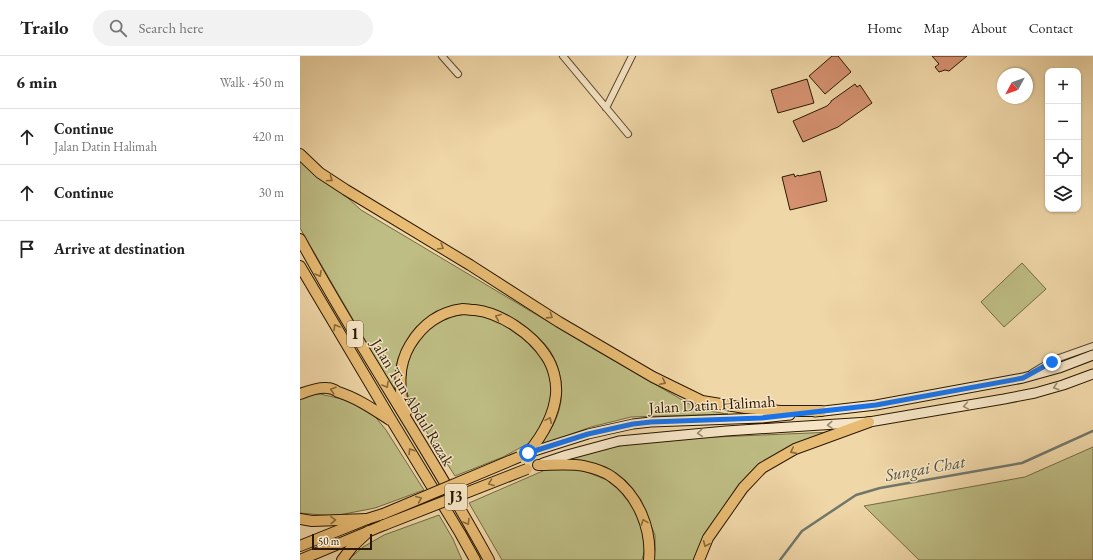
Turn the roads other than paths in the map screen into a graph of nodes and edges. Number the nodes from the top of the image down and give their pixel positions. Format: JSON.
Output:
{"nodes":[{"id":1,"x":442,"y":56,"type":"edge"},
{"id":2,"x":563,"y":56,"type":"edge"},
{"id":3,"x":632,"y":56,"type":"edge"},
{"id":4,"x":458,"y":74,"type":"dead end"},
{"id":5,"x":606,"y":108,"type":"junction"},
{"id":6,"x":628,"y":134,"type":"dead end"},
{"id":7,"x":300,"y":154,"type":"edge"},
{"id":8,"x":300,"y":239,"type":"edge"},
{"id":9,"x":300,"y":266,"type":"edge"},
{"id":10,"x":1093,"y":346,"type":"edge"},
{"id":11,"x":1093,"y":355,"type":"edge"},
{"id":12,"x":1093,"y":374,"type":"edge"},
{"id":13,"x":1023,"y":378,"type":"junction"},
{"id":14,"x":300,"y":394,"type":"edge"},
{"id":15,"x":821,"y":411,"type":"junction"},
{"id":16,"x":392,"y":421,"type":"junction"},
{"id":17,"x":869,"y":422,"type":"junction"},
{"id":18,"x":411,"y":428,"type":"junction"},
{"id":19,"x":524,"y":455,"type":"junction"},
{"id":20,"x":538,"y":465,"type":"junction"},
{"id":21,"x":300,"y":519,"type":"edge"},
{"id":22,"x":367,"y":519,"type":"junction"},
{"id":23,"x":369,"y":531,"type":"junction"},
{"id":24,"x":460,"y":533,"type":"junction"},
{"id":25,"x":478,"y":541,"type":"junction"},
{"id":26,"x":300,"y":546,"type":"edge"},
{"id":27,"x":300,"y":560,"type":"edge"},
{"id":28,"x":342,"y":560,"type":"edge"},
{"id":29,"x":469,"y":560,"type":"edge"},
{"id":30,"x":474,"y":560,"type":"edge"},
{"id":31,"x":489,"y":560,"type":"edge"},
{"id":32,"x":494,"y":560,"type":"edge"},
{"id":33,"x":649,"y":560,"type":"edge"},
{"id":34,"x":699,"y":560,"type":"edge"}],
"edges":[{"from":1,"to":4,"type":"street"},
{"from":2,"to":5,"type":"street"},
{"from":3,"to":5,"type":"street"},
{"from":5,"to":6,"type":"street"},
{"from":7,"to":15,"type":"main road","one_way":true},
{"from":8,"to":18,"type":"main road","name":"Jalan Tun Abdul Razak","number":"1","one_way":true},
{"from":16,"to":9,"type":"main road","name":"Jalan Tun Abdul Razak","number":"1","one_way":true},
{"from":10,"to":13,"type":"street"},
{"from":11,"to":13,"type":"main road","name":"Jalan Datin Halimah","number":"J3"},
{"from":12,"to":17,"type":"main road","name":"Jalan Datin Halimah","number":"J3","one_way":true},
{"from":13,"to":15,"type":"main road","name":"Jalan Datin Halimah","number":"J3"},
{"from":16,"to":14,"type":"main road","one_way":true},
{"from":15,"to":19,"type":"main road","name":"Jalan Datin Halimah","number":"J3"},
{"from":24,"to":16,"type":"main road","name":"Jalan Tun Abdul Razak","number":"1","one_way":true},
{"from":17,"to":20,"type":"main road","name":"Jalan Datin Halimah","number":"J3","one_way":true},
{"from":17,"to":34,"type":"main road","one_way":true},
{"from":19,"to":18,"type":"main road","one_way":true},
{"from":18,"to":25,"type":"main road","name":"Jalan Tun Abdul Razak","number":"1","one_way":true},
{"from":22,"to":19,"type":"main road","name":"Jalan Datin Halimah","number":"J3","one_way":true,"bridge":true},
{"from":20,"to":23,"type":"main road","name":"Jalan Datin Halimah","number":"J3","one_way":true,"bridge":true},
{"from":33,"to":20,"type":"main road","one_way":true},
{"from":21,"to":22,"type":"main road","one_way":true},
{"from":22,"to":26,"type":"main road","name":"Jalan Datin Halimah","number":"J3"},
{"from":23,"to":27,"type":"main road","name":"Jalan Datin Halimah","number":"J3"},
{"from":23,"to":28,"type":"main road"},
{"from":24,"to":29,"type":"main road"},
{"from":24,"to":30,"type":"main road","name":"Jalan Tun Abdul Razak","number":"1"},
{"from":25,"to":31,"type":"main road","name":"Jalan Tun Abdul Razak","number":"1"},
{"from":25,"to":32,"type":"main road"}]}
